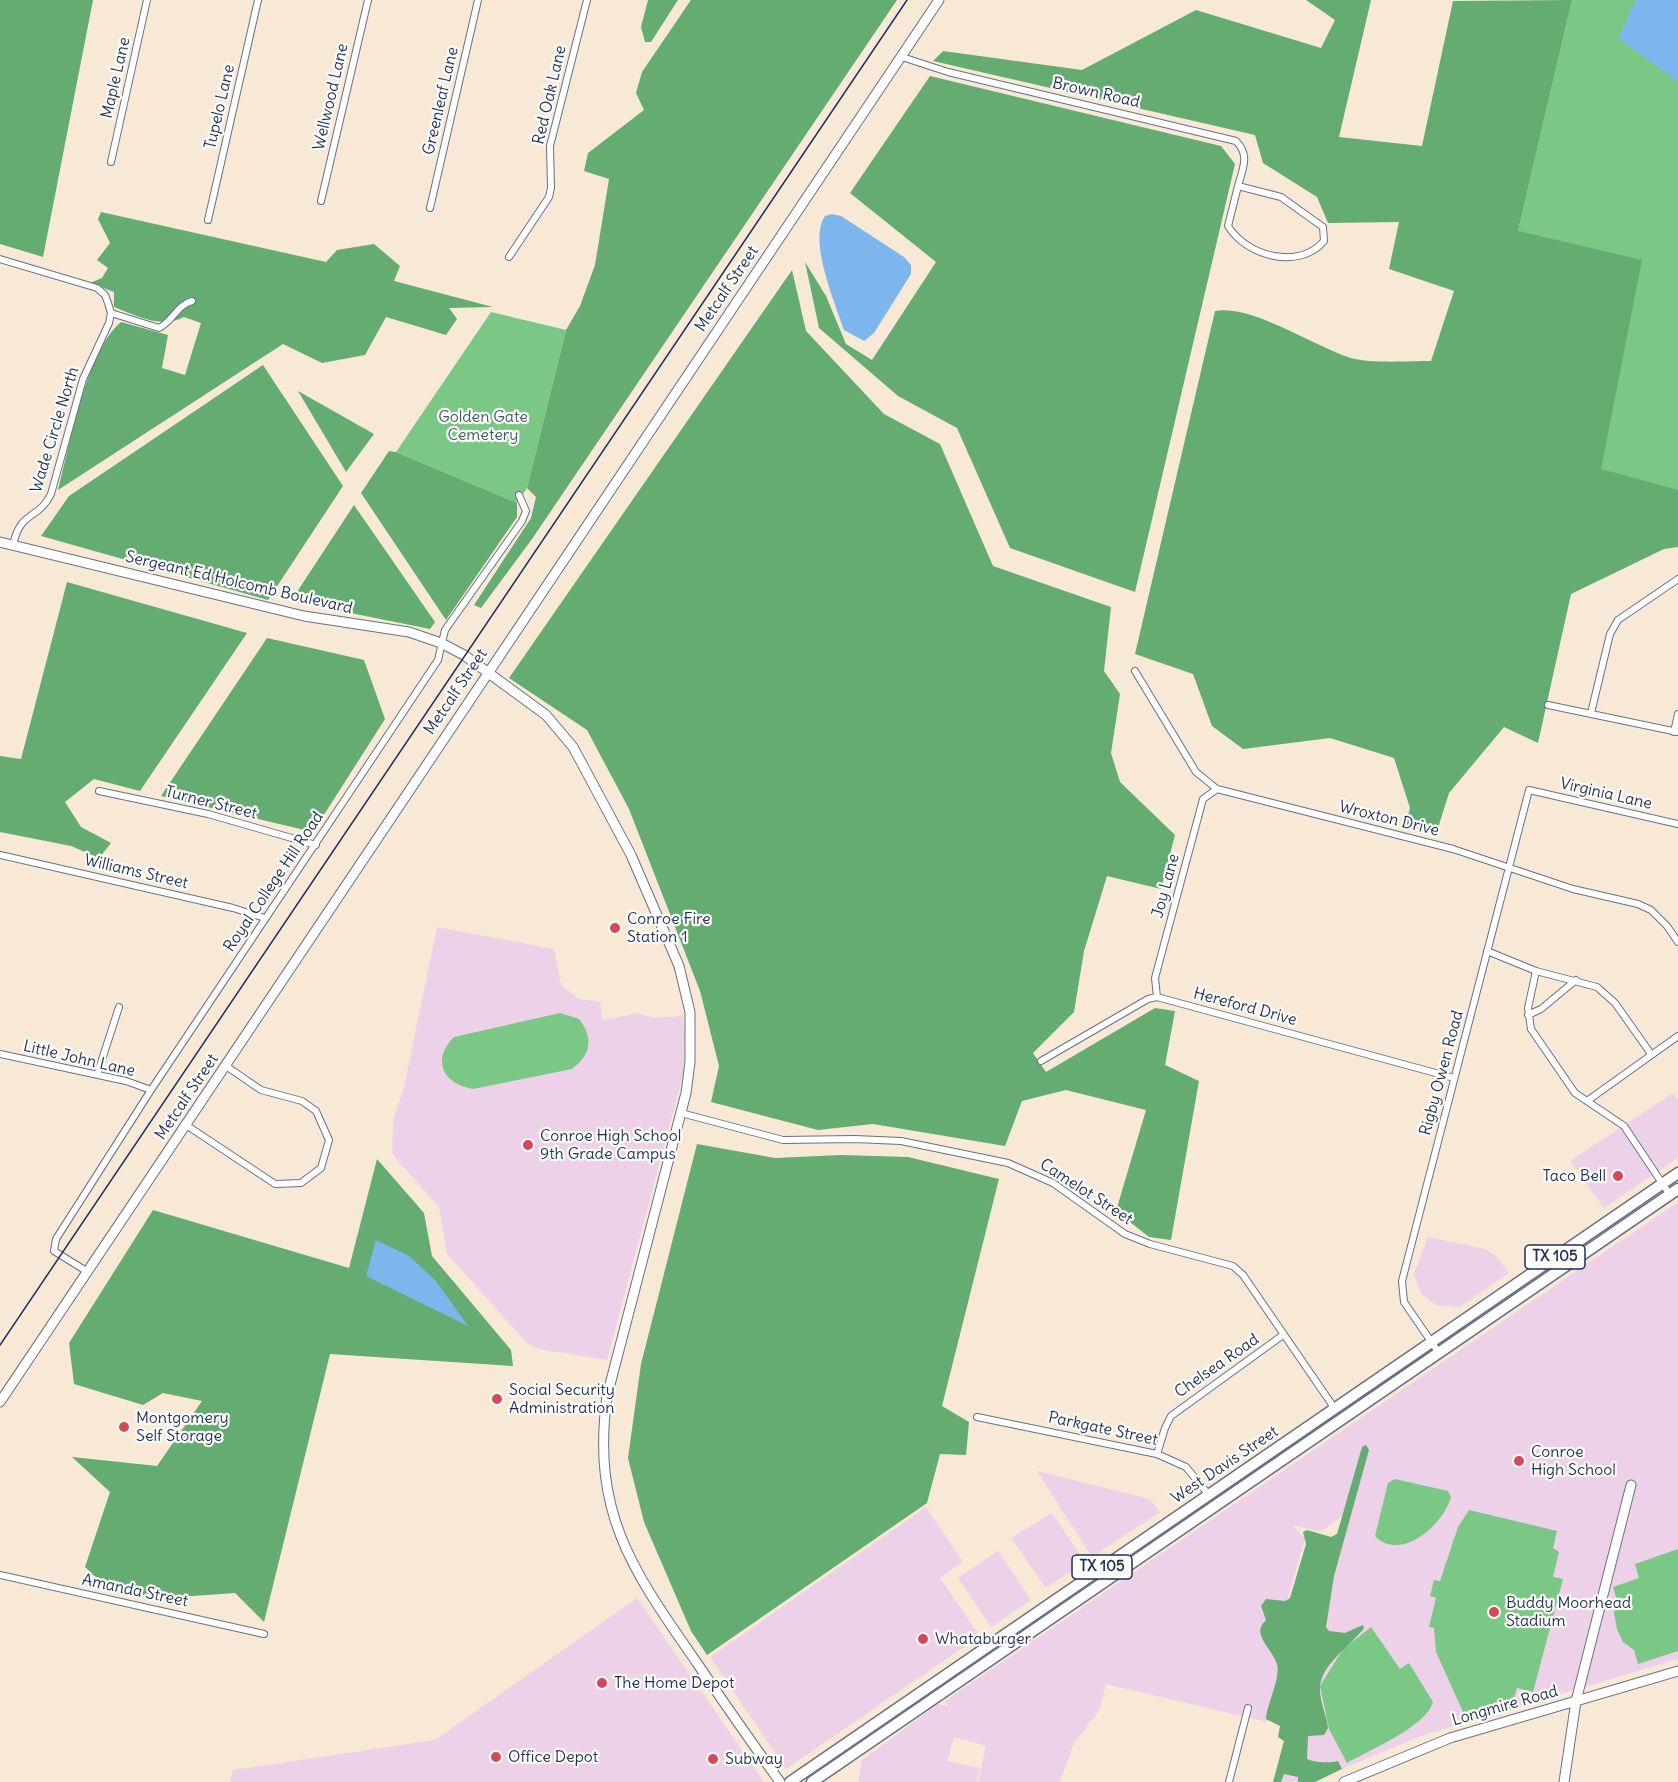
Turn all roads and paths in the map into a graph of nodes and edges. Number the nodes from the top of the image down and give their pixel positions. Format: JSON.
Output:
{"nodes":[{"id":1,"x":147,"y":0,"type":"edge"},
{"id":2,"x":258,"y":0,"type":"edge"},
{"id":3,"x":368,"y":0,"type":"edge"},
{"id":4,"x":478,"y":0,"type":"edge"},
{"id":5,"x":586,"y":0,"type":"edge"},
{"id":6,"x":939,"y":0,"type":"edge"},
{"id":7,"x":902,"y":57,"type":"junction"},
{"id":8,"x":111,"y":162,"type":"dead end"},
{"id":9,"x":1238,"y":186,"type":"junction"},
{"id":10,"x":321,"y":201,"type":"dead end"},
{"id":11,"x":430,"y":208,"type":"dead end"},
{"id":12,"x":208,"y":220,"type":"dead end"},
{"id":13,"x":509,"y":256,"type":"dead end"},
{"id":14,"x":0,"y":259,"type":"edge"},
{"id":15,"x":192,"y":301,"type":"dead end"},
{"id":16,"x":111,"y":313,"type":"junction"},
{"id":17,"x":519,"y":495,"type":"dead end"},
{"id":18,"x":0,"y":542,"type":"edge"},
{"id":19,"x":12,"y":545,"type":"junction"},
{"id":20,"x":1678,"y":579,"type":"edge"},
{"id":21,"x":441,"y":642,"type":"junction"},
{"id":22,"x":1135,"y":671,"type":"dead end"},
{"id":23,"x":487,"y":673,"type":"junction"},
{"id":24,"x":1548,"y":705,"type":"dead end"},
{"id":25,"x":1591,"y":713,"type":"junction"},
{"id":26,"x":1678,"y":714,"type":"edge"},
{"id":27,"x":1676,"y":732,"type":"edge"},
{"id":28,"x":1216,"y":789,"type":"junction"},
{"id":29,"x":99,"y":790,"type":"dead end"},
{"id":30,"x":1529,"y":790,"type":"joint"},
{"id":31,"x":1678,"y":824,"type":"edge"},
{"id":32,"x":316,"y":845,"type":"junction"},
{"id":33,"x":0,"y":855,"type":"edge"},
{"id":34,"x":1509,"y":865,"type":"junction"},
{"id":35,"x":265,"y":918,"type":"junction"},
{"id":36,"x":1678,"y":942,"type":"edge"},
{"id":37,"x":1488,"y":951,"type":"junction"},
{"id":38,"x":1536,"y":971,"type":"junction"},
{"id":39,"x":1576,"y":980,"type":"junction"},
{"id":40,"x":1157,"y":997,"type":"junction"},
{"id":41,"x":119,"y":1007,"type":"dead end"},
{"id":42,"x":1528,"y":1015,"type":"junction"},
{"id":43,"x":1678,"y":1036,"type":"edge"},
{"id":44,"x":0,"y":1054,"type":"edge"},
{"id":45,"x":1651,"y":1054,"type":"junction"},
{"id":46,"x":1041,"y":1061,"type":"dead end"},
{"id":47,"x":226,"y":1066,"type":"junction"},
{"id":48,"x":97,"y":1075,"type":"junction"},
{"id":49,"x":1454,"y":1078,"type":"junction"},
{"id":50,"x":151,"y":1090,"type":"junction"},
{"id":51,"x":1587,"y":1101,"type":"junction"},
{"id":52,"x":681,"y":1113,"type":"junction"},
{"id":53,"x":186,"y":1125,"type":"junction"},
{"id":54,"x":1678,"y":1173,"type":"edge"},
{"id":55,"x":1663,"y":1183,"type":"junction"},
{"id":56,"x":1674,"y":1192,"type":"edge"},
{"id":57,"x":1556,"y":1256,"type":"junction"},
{"id":58,"x":88,"y":1272,"type":"junction"},
{"id":59,"x":1510,"y":1305,"type":"junction"},
{"id":60,"x":1283,"y":1335,"type":"junction"},
{"id":61,"x":1431,"y":1341,"type":"junction"},
{"id":62,"x":1439,"y":1353,"type":"junction"},
{"id":63,"x":0,"y":1402,"type":"edge"},
{"id":64,"x":1335,"y":1409,"type":"junction"},
{"id":65,"x":977,"y":1417,"type":"dead end"},
{"id":66,"x":1293,"y":1452,"type":"junction"},
{"id":67,"x":1157,"y":1454,"type":"junction"},
{"id":68,"x":1258,"y":1461,"type":"junction"},
{"id":69,"x":1631,"y":1485,"type":"dead end"},
{"id":70,"x":1208,"y":1494,"type":"junction"},
{"id":71,"x":1212,"y":1507,"type":"junction"},
{"id":72,"x":1164,"y":1540,"type":"junction"},
{"id":73,"x":0,"y":1575,"type":"edge"},
{"id":74,"x":1047,"y":1604,"type":"junction"},
{"id":75,"x":264,"y":1634,"type":"dead end"},
{"id":76,"x":995,"y":1656,"type":"junction"},
{"id":77,"x":1678,"y":1671,"type":"edge"},
{"id":78,"x":1576,"y":1701,"type":"junction"},
{"id":79,"x":1248,"y":1708,"type":"dead end"},
{"id":80,"x":780,"y":1782,"type":"edge"},
{"id":81,"x":790,"y":1782,"type":"edge"},
{"id":82,"x":813,"y":1782,"type":"edge"},
{"id":83,"x":1228,"y":1782,"type":"edge"},
{"id":84,"x":1344,"y":1782,"type":"edge"},
{"id":85,"x":1564,"y":1782,"type":"edge"}],
"edges":[{"from":1,"to":8,"type":"street","name":"Maple Lane"},
{"from":2,"to":12,"type":"street","name":"Tupelo Lane"},
{"from":3,"to":10,"type":"street","name":"Wellwood Lane"},
{"from":4,"to":11,"type":"street","name":"Greenleaf Lane"},
{"from":5,"to":13,"type":"street","name":"Red Oak Lane"},
{"from":6,"to":7,"type":"street","name":"Metcalf Street"},
{"from":7,"to":9,"type":"street","name":"Brown Road"},
{"from":7,"to":23,"type":"street","name":"Metcalf Street"},
{"from":9,"to":9,"type":"street","name":"Brown Road"},
{"from":14,"to":16,"type":"street"},
{"from":15,"to":16,"type":"street"},
{"from":16,"to":19,"type":"street","name":"Wade Circle North"},
{"from":17,"to":21,"type":"street","name":"Royal College Hill Road"},
{"from":18,"to":19,"type":"street","name":"Sergeant Ed Holcomb Boulevard"},
{"from":19,"to":21,"type":"street","name":"Sergeant Ed Holcomb Boulevard"},
{"from":20,"to":25,"type":"street"},
{"from":21,"to":23,"type":"street","name":"Sergeant Ed Holcomb Boulevard"},
{"from":21,"to":32,"type":"street","name":"Royal College Hill Road"},
{"from":22,"to":28,"type":"street","name":"Wroxton Drive"},
{"from":23,"to":47,"type":"street","name":"Metcalf Street"},
{"from":23,"to":52,"type":"street","name":"Sergeant Ed Holcomb Boulevard"},
{"from":24,"to":25,"type":"street"},
{"from":25,"to":27,"type":"street"},
{"from":26,"to":27,"type":"street"},
{"from":28,"to":34,"type":"street","name":"Wroxton Drive"},
{"from":28,"to":40,"type":"street","name":"Joy Lane"},
{"from":29,"to":32,"type":"street","name":"Turner Street"},
{"from":30,"to":31,"type":"street","name":"Virginia Lane"},
{"from":30,"to":34,"type":"street","name":"Rigby Owen Road"},
{"from":32,"to":35,"type":"street","name":"Royal College Hill Road"},
{"from":33,"to":35,"type":"street","name":"Williams Street"},
{"from":34,"to":36,"type":"street","name":"Wroxton Drive"},
{"from":34,"to":37,"type":"street","name":"Rigby Owen Road"},
{"from":35,"to":50,"type":"street","name":"Royal College Hill Road"},
{"from":37,"to":38,"type":"street"},
{"from":37,"to":49,"type":"street","name":"Rigby Owen Road"},
{"from":38,"to":39,"type":"street"},
{"from":38,"to":42,"type":"street"},
{"from":39,"to":42,"type":"street"},
{"from":39,"to":45,"type":"street"},
{"from":40,"to":46,"type":"street"},
{"from":40,"to":49,"type":"street","name":"Hereford Drive"},
{"from":41,"to":48,"type":"street"},
{"from":42,"to":51,"type":"street"},
{"from":43,"to":45,"type":"street"},
{"from":44,"to":48,"type":"street","name":"Little John Lane"},
{"from":45,"to":51,"type":"street"},
{"from":47,"to":53,"type":"street","name":"Metcalf Street"},
{"from":47,"to":53,"type":"street"},
{"from":48,"to":50,"type":"street","name":"Little John Lane"},
{"from":49,"to":61,"type":"street","name":"Rigby Owen Road"},
{"from":50,"to":58,"type":"street","name":"Royal College Hill Road"},
{"from":51,"to":55,"type":"street"},
{"from":52,"to":60,"type":"street","name":"Camelot Street"},
{"from":52,"to":80,"type":"street","name":"Sergeant Ed Holcomb Boulevard"},
{"from":53,"to":58,"type":"street","name":"Metcalf Street"},
{"from":54,"to":55,"type":"main road","name":"West Davis Street","number":"TX 105"},
{"from":55,"to":56,"type":"street"},
{"from":55,"to":57,"type":"main road","name":"West Davis Street","number":"TX 105"},
{"from":56,"to":59,"type":"main road","name":"West Davis Street","number":"TX 105"},
{"from":57,"to":59,"type":"main road"},
{"from":57,"to":61,"type":"main road","name":"West Davis Street","number":"TX 105"},
{"from":58,"to":63,"type":"street","name":"Metcalf Street"},
{"from":59,"to":62,"type":"main road","name":"West Davis Street","number":"TX 105"},
{"from":60,"to":64,"type":"street","name":"Camelot Street"},
{"from":60,"to":67,"type":"street","name":"Chelsea Road"},
{"from":61,"to":62,"type":"street","name":"Rigby Owen Road"},
{"from":61,"to":64,"type":"main road","name":"West Davis Street","number":"TX 105"},
{"from":62,"to":66,"type":"main road","name":"West Davis Street","number":"TX 105"},
{"from":64,"to":66,"type":"main road"},
{"from":64,"to":68,"type":"main road","name":"West Davis Street","number":"TX 105"},
{"from":65,"to":67,"type":"street","name":"Parkgate Street"},
{"from":66,"to":71,"type":"main road","name":"West Davis Street","number":"TX 105"},
{"from":67,"to":70,"type":"street","name":"Parkgate Street"},
{"from":68,"to":70,"type":"main road","name":"West Davis Street","number":"TX 105"},
{"from":68,"to":71,"type":"main road"},
{"from":69,"to":78,"type":"street"},
{"from":70,"to":72,"type":"main road"},
{"from":70,"to":74,"type":"main road","name":"West Davis Street","number":"TX 105"},
{"from":71,"to":72,"type":"main road","name":"West Davis Street","number":"TX 105"},
{"from":72,"to":76,"type":"main road","name":"West Davis Street","number":"TX 105"},
{"from":73,"to":75,"type":"street","name":"Amanda Street"},
{"from":74,"to":76,"type":"main road"},
{"from":74,"to":81,"type":"main road","name":"West Davis Street","number":"TX 105"},
{"from":76,"to":82,"type":"main road","name":"West Davis Street","number":"TX 105"},
{"from":77,"to":78,"type":"street","name":"Longmire Road"},
{"from":78,"to":84,"type":"street","name":"Longmire Road"},
{"from":78,"to":85,"type":"street"},
{"from":79,"to":83,"type":"street"}]}
